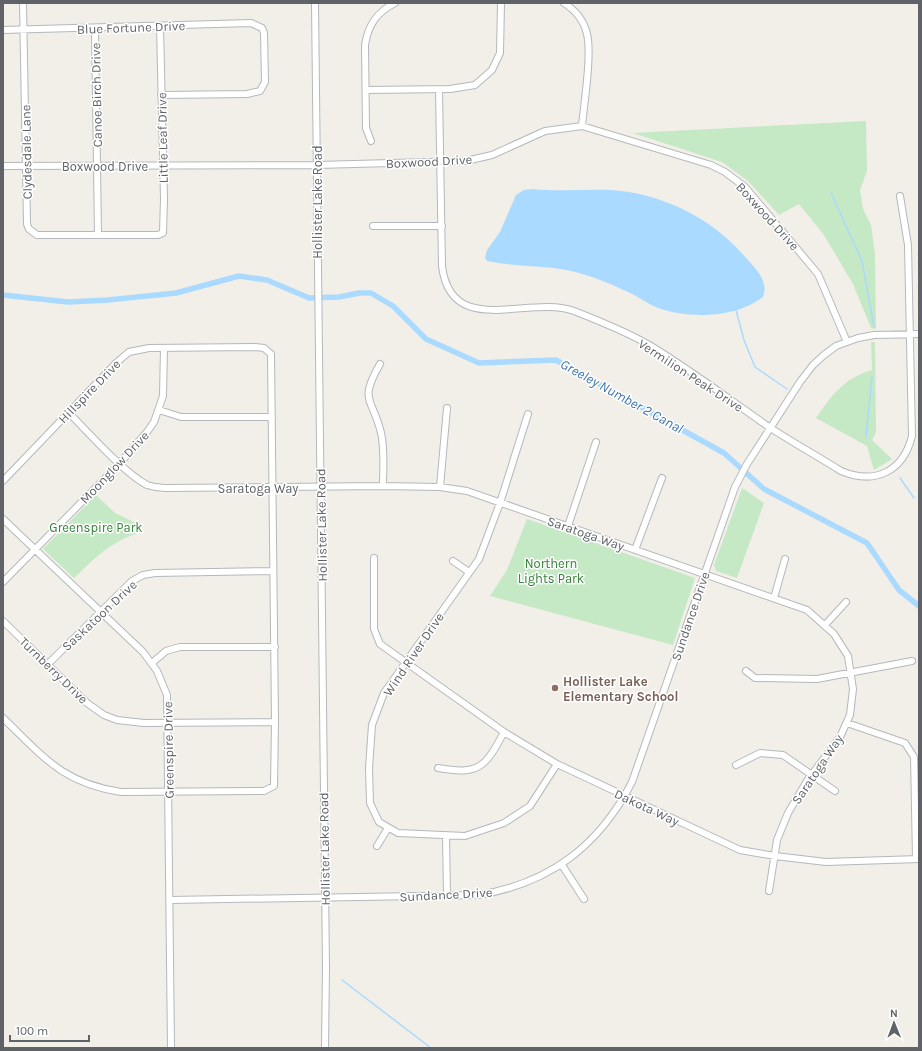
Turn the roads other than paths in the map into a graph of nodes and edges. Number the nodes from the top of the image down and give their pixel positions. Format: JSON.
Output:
{"nodes":[{"id":1,"x":23,"y":3,"type":"edge"},
{"id":2,"x":315,"y":3,"type":"edge"},
{"id":3,"x":395,"y":3,"type":"edge"},
{"id":4,"x":501,"y":3,"type":"edge"},
{"id":5,"x":564,"y":3,"type":"edge"},
{"id":6,"x":160,"y":26,"type":"junction"},
{"id":7,"x":95,"y":28,"type":"junction"},
{"id":8,"x":24,"y":29,"type":"junction"},
{"id":9,"x":3,"y":30,"type":"edge"},
{"id":10,"x":366,"y":90,"type":"junction"},
{"id":11,"x":439,"y":90,"type":"junction"},
{"id":12,"x":161,"y":95,"type":"junction"},
{"id":13,"x":582,"y":126,"type":"junction"},
{"id":14,"x":371,"y":141,"type":"dead end"},
{"id":15,"x":441,"y":162,"type":"junction"},
{"id":16,"x":163,"y":165,"type":"junction"},
{"id":17,"x":317,"y":165,"type":"junction"},
{"id":18,"x":3,"y":166,"type":"edge"},
{"id":19,"x":26,"y":166,"type":"junction"},
{"id":20,"x":98,"y":166,"type":"junction"},
{"id":21,"x":900,"y":196,"type":"dead end"},
{"id":22,"x":373,"y":226,"type":"dead end"},
{"id":23,"x":442,"y":226,"type":"junction"},
{"id":24,"x":98,"y":235,"type":"junction"},
{"id":25,"x":909,"y":334,"type":"junction"},
{"id":26,"x":919,"y":334,"type":"edge"},
{"id":27,"x":847,"y":342,"type":"junction"},
{"id":28,"x":164,"y":348,"type":"junction"},
{"id":29,"x":380,"y":364,"type":"dead end"},
{"id":30,"x":447,"y":408,"type":"dead end"},
{"id":31,"x":159,"y":410,"type":"junction"},
{"id":32,"x":69,"y":413,"type":"junction"},
{"id":33,"x":528,"y":414,"type":"dead end"},
{"id":34,"x":272,"y":417,"type":"junction"},
{"id":35,"x":770,"y":428,"type":"junction"},
{"id":36,"x":596,"y":442,"type":"dead end"},
{"id":37,"x":120,"y":463,"type":"junction"},
{"id":38,"x":662,"y":478,"type":"dead end"},
{"id":39,"x":3,"y":481,"type":"edge"},
{"id":40,"x":383,"y":486,"type":"junction"},
{"id":41,"x":273,"y":487,"type":"junction"},
{"id":42,"x":321,"y":487,"type":"junction"},
{"id":43,"x":440,"y":487,"type":"junction"},
{"id":44,"x":500,"y":502,"type":"junction"},
{"id":45,"x":3,"y":519,"type":"edge"},
{"id":46,"x":568,"y":526,"type":"junction"},
{"id":47,"x":35,"y":550,"type":"junction"},
{"id":48,"x":635,"y":550,"type":"junction"},
{"id":49,"x":374,"y":558,"type":"dead end"},
{"id":50,"x":785,"y":559,"type":"dead end"},
{"id":51,"x":453,"y":560,"type":"dead end"},
{"id":52,"x":273,"y":570,"type":"junction"},
{"id":53,"x":469,"y":572,"type":"junction"},
{"id":54,"x":705,"y":574,"type":"junction"},
{"id":55,"x":3,"y":582,"type":"edge"},
{"id":56,"x":774,"y":598,"type":"junction"},
{"id":57,"x":846,"y":602,"type":"dead end"},
{"id":58,"x":100,"y":611,"type":"junction"},
{"id":59,"x":3,"y":621,"type":"edge"},
{"id":60,"x":825,"y":625,"type":"junction"},
{"id":61,"x":275,"y":647,"type":"junction"},
{"id":62,"x":912,"y":661,"type":"dead end"},
{"id":63,"x":152,"y":663,"type":"junction"},
{"id":64,"x":406,"y":663,"type":"junction"},
{"id":65,"x":48,"y":664,"type":"junction"},
{"id":66,"x":746,"y":672,"type":"dead end"},
{"id":67,"x":851,"y":672,"type":"junction"},
{"id":68,"x":3,"y":718,"type":"edge"},
{"id":69,"x":275,"y":722,"type":"junction"},
{"id":70,"x":168,"y":723,"type":"junction"},
{"id":71,"x":847,"y":723,"type":"junction"},
{"id":72,"x":504,"y":732,"type":"junction"},
{"id":73,"x":557,"y":764,"type":"junction"},
{"id":74,"x":736,"y":765,"type":"dead end"},
{"id":75,"x":438,"y":768,"type":"dead end"},
{"id":76,"x":812,"y":775,"type":"junction"},
{"id":77,"x":835,"y":791,"type":"dead end"},
{"id":78,"x":169,"y":792,"type":"junction"},
{"id":79,"x":625,"y":796,"type":"junction"},
{"id":80,"x":388,"y":828,"type":"junction"},
{"id":81,"x":446,"y":835,"type":"junction"},
{"id":82,"x":378,"y":846,"type":"dead end"},
{"id":83,"x":775,"y":856,"type":"junction"},
{"id":84,"x":918,"y":859,"type":"edge"},
{"id":85,"x":562,"y":865,"type":"junction"},
{"id":86,"x":769,"y":891,"type":"dead end"},
{"id":87,"x":447,"y":896,"type":"junction"},
{"id":88,"x":325,"y":897,"type":"junction"},
{"id":89,"x":584,"y":899,"type":"dead end"},
{"id":90,"x":170,"y":900,"type":"junction"},
{"id":91,"x":325,"y":1045,"type":"edge"},
{"id":92,"x":171,"y":1048,"type":"edge"}],
"edges":[{"from":1,"to":8,"type":"street","name":"Clydesdale Lane"},
{"from":2,"to":17,"type":"street","name":"Hollister Lake Road"},
{"from":3,"to":10,"type":"street"},
{"from":4,"to":11,"type":"street"},
{"from":5,"to":13,"type":"street"},
{"from":6,"to":7,"type":"street","name":"Blue Fortune Drive"},
{"from":6,"to":12,"type":"street","name":"Little Leaf Drive"},
{"from":6,"to":12,"type":"street","name":"Blue Fortune Drive"},
{"from":7,"to":8,"type":"street","name":"Blue Fortune Drive"},
{"from":7,"to":20,"type":"street","name":"Canoe Birch Drive"},
{"from":8,"to":9,"type":"street","name":"Blue Fortune Drive"},
{"from":8,"to":19,"type":"street","name":"Clydesdale Lane"},
{"from":10,"to":11,"type":"street"},
{"from":10,"to":14,"type":"street"},
{"from":11,"to":15,"type":"street","name":"Vermilion Peak Drive"},
{"from":12,"to":16,"type":"street","name":"Little Leaf Drive"},
{"from":13,"to":15,"type":"street","name":"Boxwood Drive"},
{"from":13,"to":27,"type":"street","name":"Boxwood Drive"},
{"from":15,"to":17,"type":"street","name":"Boxwood Drive"},
{"from":15,"to":23,"type":"street","name":"Vermilion Peak Drive"},
{"from":16,"to":17,"type":"street","name":"Boxwood Drive"},
{"from":16,"to":20,"type":"street","name":"Boxwood Drive"},
{"from":16,"to":24,"type":"street","name":"Little Leaf Drive"},
{"from":17,"to":42,"type":"street","name":"Hollister Lake Road"},
{"from":18,"to":19,"type":"street","name":"Boxwood Drive"},
{"from":19,"to":20,"type":"street","name":"Boxwood Drive"},
{"from":19,"to":24,"type":"street","name":"Clydesdale Lane"},
{"from":20,"to":24,"type":"street","name":"Canoe Birch Drive"},
{"from":21,"to":25,"type":"street","name":"Vermilion Peak Drive"},
{"from":22,"to":23,"type":"street"},
{"from":23,"to":35,"type":"street","name":"Vermilion Peak Drive"},
{"from":25,"to":26,"type":"street","name":"Sundance Drive"},
{"from":25,"to":27,"type":"street","name":"Sundance Drive"},
{"from":25,"to":35,"type":"street","name":"Vermilion Peak Drive"},
{"from":27,"to":35,"type":"street","name":"Sundance Drive"},
{"from":28,"to":31,"type":"street","name":"Moonglow Drive"},
{"from":28,"to":32,"type":"street","name":"Hillspire Drive"},
{"from":28,"to":34,"type":"street","name":"Hillspire Drive"},
{"from":29,"to":40,"type":"street"},
{"from":30,"to":43,"type":"street"},
{"from":31,"to":34,"type":"street"},
{"from":31,"to":37,"type":"street","name":"Moonglow Drive"},
{"from":32,"to":37,"type":"street","name":"Saratoga Way"},
{"from":32,"to":39,"type":"street","name":"Hillspire Drive"},
{"from":33,"to":44,"type":"street","name":"Wind River Drive"},
{"from":34,"to":41,"type":"street"},
{"from":35,"to":54,"type":"street","name":"Sundance Drive"},
{"from":36,"to":46,"type":"street"},
{"from":37,"to":41,"type":"street","name":"Saratoga Way"},
{"from":37,"to":47,"type":"street","name":"Moonglow Drive"},
{"from":38,"to":48,"type":"street"},
{"from":40,"to":42,"type":"street","name":"Saratoga Way"},
{"from":40,"to":43,"type":"street","name":"Saratoga Way"},
{"from":41,"to":42,"type":"street","name":"Saratoga Way"},
{"from":41,"to":52,"type":"street"},
{"from":42,"to":88,"type":"street","name":"Hollister Lake Road"},
{"from":43,"to":44,"type":"street","name":"Saratoga Way"},
{"from":44,"to":46,"type":"street","name":"Saratoga Way"},
{"from":44,"to":53,"type":"street","name":"Wind River Drive"},
{"from":45,"to":47,"type":"street","name":"Greenspire Drive"},
{"from":46,"to":48,"type":"street","name":"Saratoga Way"},
{"from":47,"to":55,"type":"street","name":"Moonglow Drive"},
{"from":47,"to":58,"type":"street","name":"Greenspire Drive"},
{"from":48,"to":54,"type":"street","name":"Saratoga Way"},
{"from":49,"to":64,"type":"street","name":"Dakota Way"},
{"from":50,"to":56,"type":"street"},
{"from":51,"to":53,"type":"street"},
{"from":52,"to":58,"type":"street","name":"Saskatoon Drive"},
{"from":52,"to":61,"type":"street"},
{"from":53,"to":64,"type":"street","name":"Wind River Drive"},
{"from":54,"to":56,"type":"street","name":"Saratoga Way"},
{"from":54,"to":79,"type":"street","name":"Sundance Drive"},
{"from":56,"to":60,"type":"street","name":"Saratoga Way"},
{"from":57,"to":60,"type":"street"},
{"from":58,"to":63,"type":"street","name":"Greenspire Drive"},
{"from":58,"to":65,"type":"street","name":"Saskatoon Drive"},
{"from":59,"to":65,"type":"street","name":"Turnberry Drive"},
{"from":60,"to":67,"type":"street","name":"Saratoga Way"},
{"from":61,"to":63,"type":"street"},
{"from":61,"to":69,"type":"street"},
{"from":62,"to":67,"type":"street"},
{"from":63,"to":70,"type":"street","name":"Greenspire Drive"},
{"from":64,"to":72,"type":"street","name":"Dakota Way"},
{"from":64,"to":80,"type":"street","name":"Wind River Drive"},
{"from":65,"to":70,"type":"street","name":"Turnberry Drive"},
{"from":66,"to":67,"type":"street"},
{"from":67,"to":71,"type":"street","name":"Saratoga Way"},
{"from":68,"to":78,"type":"street"},
{"from":69,"to":70,"type":"street","name":"Turnberry Drive"},
{"from":69,"to":78,"type":"street"},
{"from":70,"to":78,"type":"street","name":"Greenspire Drive"},
{"from":71,"to":76,"type":"street","name":"Saratoga Way"},
{"from":71,"to":84,"type":"street"},
{"from":72,"to":73,"type":"street","name":"Dakota Way"},
{"from":72,"to":75,"type":"street"},
{"from":73,"to":79,"type":"street","name":"Dakota Way"},
{"from":73,"to":81,"type":"street"},
{"from":74,"to":76,"type":"street"},
{"from":76,"to":77,"type":"street"},
{"from":76,"to":83,"type":"street","name":"Saratoga Way"},
{"from":78,"to":90,"type":"street","name":"Greenspire Drive"},
{"from":79,"to":83,"type":"street","name":"Dakota Way"},
{"from":79,"to":85,"type":"street","name":"Sundance Drive"},
{"from":80,"to":81,"type":"street"},
{"from":80,"to":82,"type":"street"},
{"from":81,"to":87,"type":"street"},
{"from":83,"to":84,"type":"street","name":"Dakota Way"},
{"from":83,"to":86,"type":"street","name":"Saratoga Way"},
{"from":85,"to":87,"type":"street","name":"Sundance Drive"},
{"from":85,"to":89,"type":"street"},
{"from":87,"to":88,"type":"street","name":"Sundance Drive"},
{"from":88,"to":90,"type":"street","name":"Sundance Drive"},
{"from":88,"to":91,"type":"street","name":"Hollister Lake Road"},
{"from":90,"to":92,"type":"street","name":"Greenspire Drive"}]}
